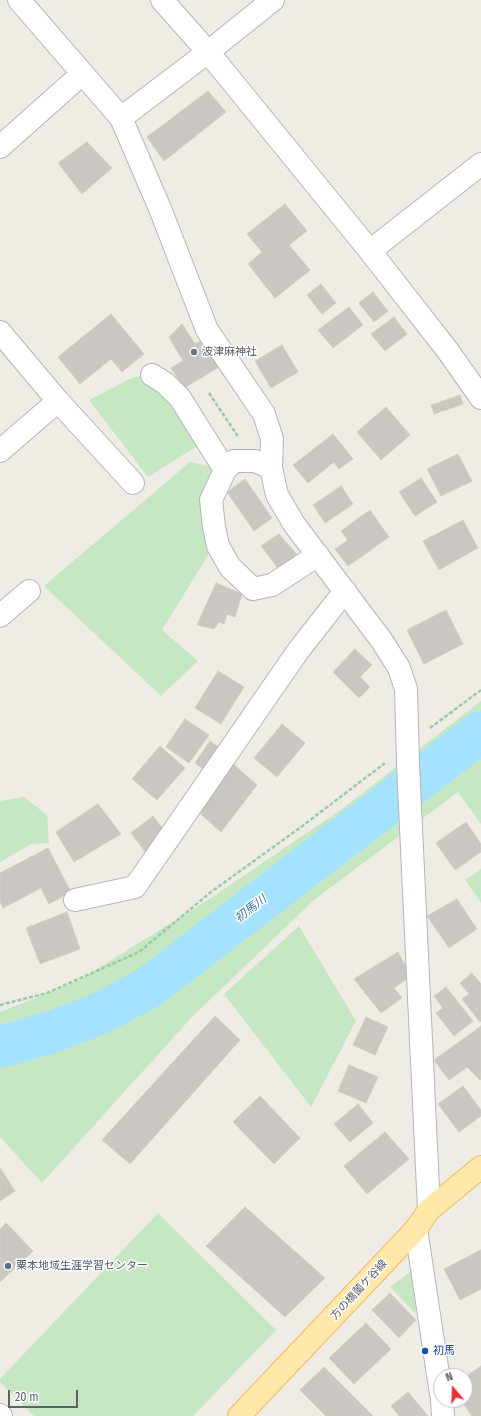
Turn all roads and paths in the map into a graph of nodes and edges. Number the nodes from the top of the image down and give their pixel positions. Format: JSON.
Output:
{"nodes":[{"id":1,"x":19,"y":0,"type":"edge"},
{"id":2,"x":162,"y":0,"type":"edge"},
{"id":3,"x":273,"y":0,"type":"edge"},
{"id":4,"x":208,"y":52,"type":"junction"},
{"id":5,"x":82,"y":74,"type":"junction"},
{"id":6,"x":121,"y":118,"type":"junction"},
{"id":7,"x":0,"y":147,"type":"edge"},
{"id":8,"x":481,"y":164,"type":"edge"},
{"id":9,"x":370,"y":251,"type":"junction"},
{"id":10,"x":0,"y":332,"type":"edge"},
{"id":11,"x":152,"y":375,"type":"dead end"},
{"id":12,"x":209,"y":393,"type":"dead end"},
{"id":13,"x":481,"y":398,"type":"edge"},
{"id":14,"x":58,"y":401,"type":"junction"},
{"id":15,"x":0,"y":451,"type":"edge"},
{"id":16,"x":263,"y":465,"type":"junction"},
{"id":17,"x":225,"y":470,"type":"junction"},
{"id":18,"x":133,"y":484,"type":"dead end"},
{"id":19,"x":318,"y":554,"type":"junction"},
{"id":20,"x":30,"y":591,"type":"dead end"},
{"id":21,"x":345,"y":591,"type":"junction"},
{"id":22,"x":0,"y":616,"type":"edge"},
{"id":23,"x":481,"y":690,"type":"edge"},
{"id":24,"x":408,"y":755,"type":"junction"},
{"id":25,"x":75,"y":900,"type":"dead end"},
{"id":26,"x":0,"y":1005,"type":"edge"},
{"id":27,"x":481,"y":1167,"type":"edge"},
{"id":28,"x":429,"y":1210,"type":"junction"},
{"id":29,"x":416,"y":1229,"type":"junction"},
{"id":30,"x":437,"y":1368,"type":"edge"},
{"id":31,"x":239,"y":1416,"type":"edge"}],
"edges":[{"from":1,"to":5,"type":"street"},
{"from":2,"to":4,"type":"street"},
{"from":3,"to":4,"type":"street"},
{"from":4,"to":6,"type":"street"},
{"from":4,"to":9,"type":"street"},
{"from":5,"to":6,"type":"street"},
{"from":5,"to":7,"type":"street"},
{"from":6,"to":16,"type":"street"},
{"from":8,"to":9,"type":"street"},
{"from":9,"to":13,"type":"street"},
{"from":10,"to":14,"type":"street"},
{"from":11,"to":17,"type":"street"},
{"from":12,"to":16,"type":"path"},
{"from":14,"to":15,"type":"street"},
{"from":14,"to":18,"type":"street"},
{"from":16,"to":17,"type":"street"},
{"from":16,"to":19,"type":"street"},
{"from":17,"to":19,"type":"street"},
{"from":19,"to":21,"type":"street"},
{"from":20,"to":22,"type":"street"},
{"from":21,"to":24,"type":"street"},
{"from":21,"to":25,"type":"street"},
{"from":23,"to":24,"type":"path"},
{"from":24,"to":26,"type":"path"},
{"from":24,"to":28,"type":"street"},
{"from":27,"to":28,"type":"main road","name":"方の橋薗ケ谷線"},
{"from":28,"to":29,"type":"main road","name":"方の橋薗ケ谷線"},
{"from":29,"to":30,"type":"street"},
{"from":29,"to":31,"type":"main road","name":"方の橋薗ケ谷線"}]}
